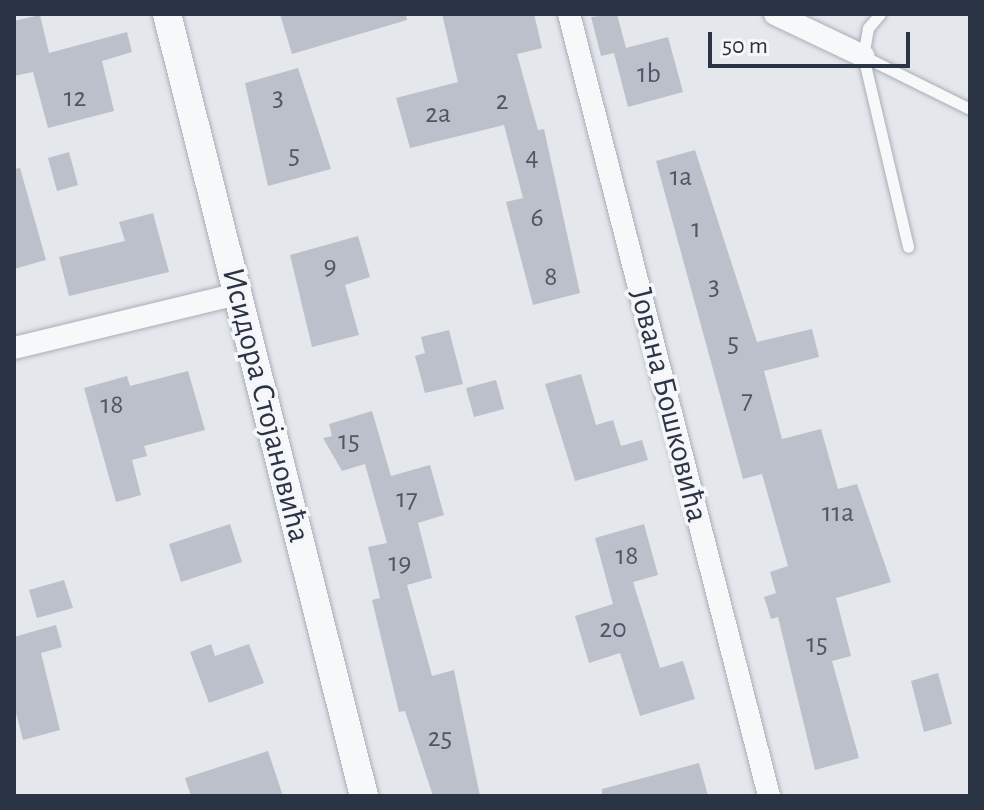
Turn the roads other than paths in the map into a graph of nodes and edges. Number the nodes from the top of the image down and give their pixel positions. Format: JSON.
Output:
{"nodes":[{"id":1,"x":167,"y":14,"type":"edge"},
{"id":2,"x":569,"y":14,"type":"edge"},
{"id":3,"x":775,"y":14,"type":"edge"},
{"id":4,"x":880,"y":14,"type":"edge"},
{"id":5,"x":863,"y":56,"type":"junction"},
{"id":6,"x":970,"y":109,"type":"edge"},
{"id":7,"x":908,"y":247,"type":"dead end"},
{"id":8,"x":238,"y":294,"type":"junction"},
{"id":9,"x":14,"y":348,"type":"edge"},
{"id":10,"x":364,"y":796,"type":"edge"},
{"id":11,"x":769,"y":796,"type":"edge"}],
"edges":[{"from":1,"to":8,"type":"street","name":"Исидора Стојановића"},
{"from":2,"to":11,"type":"street","name":"Јована Бошковића"},
{"from":3,"to":5,"type":"street"},
{"from":4,"to":5,"type":"lane"},
{"from":5,"to":6,"type":"lane"},
{"from":5,"to":7,"type":"lane"},
{"from":8,"to":9,"type":"street"},
{"from":8,"to":10,"type":"street","name":"Исидора Стојановића"}]}
